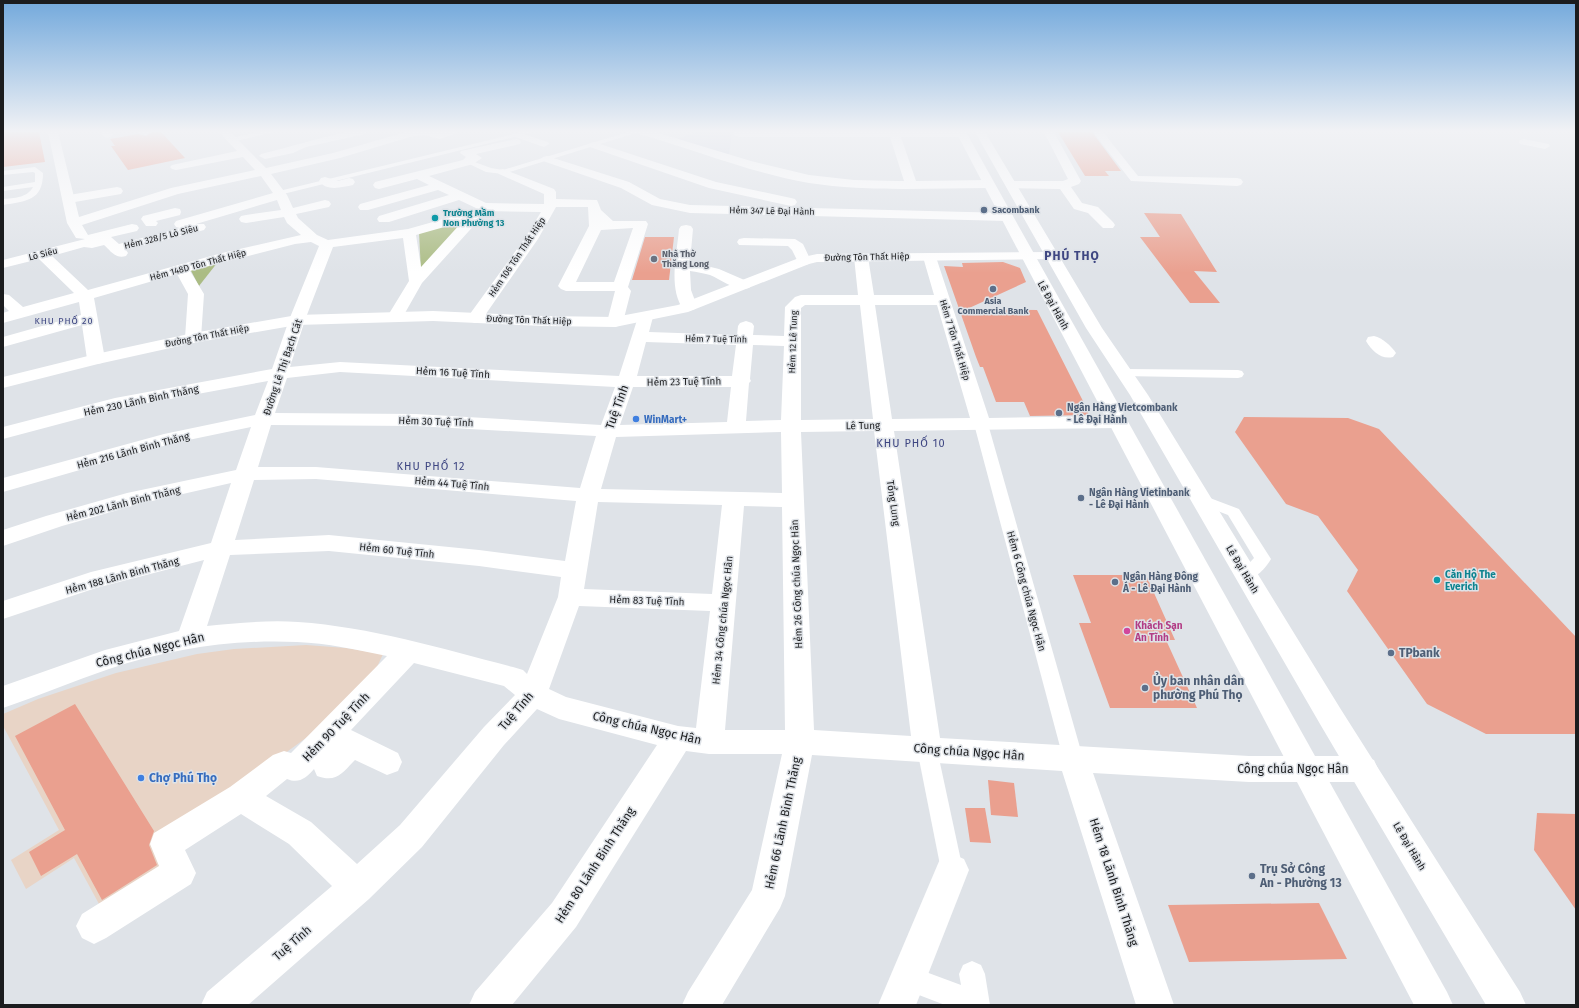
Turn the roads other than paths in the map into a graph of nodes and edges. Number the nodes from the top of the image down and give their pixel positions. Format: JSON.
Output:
{"nodes":[{"id":1,"x":38,"y":179,"type":"edge"},
{"id":2,"x":64,"y":179,"type":"edge"},
{"id":3,"x":183,"y":179,"type":"edge"},
{"id":4,"x":229,"y":179,"type":"edge"},
{"id":5,"x":269,"y":179,"type":"edge"},
{"id":6,"x":349,"y":179,"type":"edge"},
{"id":7,"x":372,"y":179,"type":"edge"},
{"id":8,"x":389,"y":179,"type":"edge"},
{"id":9,"x":425,"y":179,"type":"edge"},
{"id":10,"x":520,"y":179,"type":"edge"},
{"id":11,"x":607,"y":179,"type":"edge"},
{"id":12,"x":693,"y":179,"type":"edge"},
{"id":13,"x":729,"y":179,"type":"edge"},
{"id":14,"x":812,"y":179,"type":"edge"},
{"id":15,"x":909,"y":179,"type":"edge"},
{"id":16,"x":986,"y":179,"type":"edge"},
{"id":17,"x":1007,"y":179,"type":"edge"},
{"id":18,"x":1074,"y":179,"type":"edge"},
{"id":19,"x":1136,"y":179,"type":"edge"},
{"id":20,"x":325,"y":182,"type":"joint"},
{"id":21,"x":1237,"y":182,"type":"dead end"},
{"id":22,"x":38,"y":184,"type":"junction"},
{"id":23,"x":79,"y":184,"type":"dead end"},
{"id":24,"x":911,"y":184,"type":"junction"},
{"id":25,"x":988,"y":184,"type":"junction"},
{"id":26,"x":1012,"y":185,"type":"junction"},
{"id":27,"x":1064,"y":185,"type":"junction"},
{"id":28,"x":66,"y":186,"type":"junction"},
{"id":29,"x":438,"y":186,"type":"junction"},
{"id":30,"x":714,"y":186,"type":"junction"},
{"id":31,"x":195,"y":187,"type":"junction"},
{"id":32,"x":3,"y":189,"type":"edge"},
{"id":33,"x":117,"y":191,"type":"dead end"},
{"id":34,"x":700,"y":191,"type":"dead end"},
{"id":35,"x":280,"y":194,"type":"junction"},
{"id":36,"x":460,"y":196,"type":"junction"},
{"id":37,"x":687,"y":197,"type":"dead end"},
{"id":38,"x":69,"y":199,"type":"junction"},
{"id":39,"x":145,"y":200,"type":"junction"},
{"id":40,"x":3,"y":202,"type":"edge"},
{"id":41,"x":325,"y":204,"type":"dead end"},
{"id":42,"x":550,"y":205,"type":"junction"},
{"id":43,"x":668,"y":205,"type":"junction"},
{"id":44,"x":480,"y":210,"type":"junction"},
{"id":45,"x":180,"y":212,"type":"junction"},
{"id":46,"x":839,"y":213,"type":"junction"},
{"id":47,"x":290,"y":214,"type":"junction"},
{"id":48,"x":1007,"y":216,"type":"junction"},
{"id":49,"x":384,"y":219,"type":"junction"},
{"id":50,"x":74,"y":222,"type":"junction"},
{"id":51,"x":242,"y":223,"type":"dead end"},
{"id":52,"x":146,"y":225,"type":"junction"},
{"id":53,"x":602,"y":225,"type":"junction"},
{"id":54,"x":1108,"y":225,"type":"dead end"},
{"id":55,"x":686,"y":229,"type":"dead end"},
{"id":56,"x":206,"y":230,"type":"dead end"},
{"id":57,"x":409,"y":233,"type":"junction"},
{"id":58,"x":312,"y":238,"type":"junction"},
{"id":59,"x":84,"y":241,"type":"junction"},
{"id":60,"x":744,"y":242,"type":"dead end"},
{"id":61,"x":327,"y":244,"type":"junction"},
{"id":62,"x":114,"y":247,"type":"junction"},
{"id":63,"x":42,"y":254,"type":"junction"},
{"id":64,"x":227,"y":256,"type":"junction"},
{"id":65,"x":1039,"y":256,"type":"junction"},
{"id":66,"x":860,"y":257,"type":"junction"},
{"id":67,"x":930,"y":257,"type":"junction"},
{"id":68,"x":804,"y":261,"type":"junction"},
{"id":69,"x":3,"y":264,"type":"edge"},
{"id":70,"x":683,"y":265,"type":"junction"},
{"id":71,"x":182,"y":270,"type":"junction"},
{"id":72,"x":416,"y":281,"type":"junction"},
{"id":73,"x":205,"y":283,"type":"junction"},
{"id":74,"x":744,"y":285,"type":"junction"},
{"id":75,"x":620,"y":287,"type":"junction"},
{"id":76,"x":78,"y":288,"type":"junction"},
{"id":77,"x":42,"y":296,"type":"dead end"},
{"id":78,"x":4,"y":298,"type":"edge"},
{"id":79,"x":865,"y":300,"type":"junction"},
{"id":80,"x":942,"y":300,"type":"junction"},
{"id":81,"x":689,"y":306,"type":"junction"},
{"id":82,"x":26,"y":312,"type":"junction"},
{"id":83,"x":395,"y":316,"type":"junction"},
{"id":84,"x":645,"y":317,"type":"junction"},
{"id":85,"x":3,"y":318,"type":"edge"},
{"id":86,"x":90,"y":318,"type":"junction"},
{"id":87,"x":475,"y":318,"type":"junction"},
{"id":88,"x":297,"y":320,"type":"junction"},
{"id":89,"x":615,"y":322,"type":"junction"},
{"id":90,"x":42,"y":331,"type":"junction"},
{"id":91,"x":746,"y":332,"type":"junction"},
{"id":92,"x":639,"y":337,"type":"junction"},
{"id":93,"x":193,"y":338,"type":"junction"},
{"id":94,"x":792,"y":341,"type":"junction"},
{"id":95,"x":3,"y":342,"type":"edge"},
{"id":96,"x":1374,"y":342,"type":"dead end"},
{"id":97,"x":1387,"y":353,"type":"dead end"},
{"id":98,"x":96,"y":359,"type":"junction"},
{"id":99,"x":280,"y":373,"type":"junction"},
{"id":100,"x":1126,"y":373,"type":"junction"},
{"id":101,"x":1238,"y":374,"type":"dead end"},
{"id":102,"x":742,"y":381,"type":"junction"},
{"id":103,"x":626,"y":382,"type":"junction"},
{"id":104,"x":3,"y":383,"type":"edge"},
{"id":105,"x":264,"y":419,"type":"junction"},
{"id":106,"x":1118,"y":422,"type":"junction"},
{"id":107,"x":981,"y":424,"type":"junction"},
{"id":108,"x":884,"y":425,"type":"junction"},
{"id":109,"x":791,"y":426,"type":"junction"},
{"id":110,"x":736,"y":428,"type":"junction"},
{"id":111,"x":608,"y":431,"type":"junction"},
{"id":112,"x":3,"y":433,"type":"edge"},
{"id":113,"x":245,"y":474,"type":"junction"},
{"id":114,"x":3,"y":486,"type":"edge"},
{"id":115,"x":588,"y":494,"type":"junction"},
{"id":116,"x":734,"y":498,"type":"junction"},
{"id":117,"x":794,"y":500,"type":"junction"},
{"id":118,"x":3,"y":538,"type":"edge"},
{"id":119,"x":220,"y":548,"type":"junction"},
{"id":120,"x":574,"y":570,"type":"junction"},
{"id":121,"x":570,"y":597,"type":"junction"},
{"id":122,"x":724,"y":603,"type":"junction"},
{"id":123,"x":3,"y":610,"type":"edge"},
{"id":124,"x":190,"y":638,"type":"junction"},
{"id":125,"x":409,"y":651,"type":"junction"},
{"id":126,"x":534,"y":694,"type":"junction"},
{"id":127,"x":3,"y":697,"type":"edge"},
{"id":128,"x":341,"y":739,"type":"junction"},
{"id":129,"x":693,"y":740,"type":"junction"},
{"id":130,"x":800,"y":742,"type":"junction"},
{"id":131,"x":927,"y":749,"type":"junction"},
{"id":132,"x":1073,"y":758,"type":"junction"},
{"id":133,"x":387,"y":762,"type":"dead end"},
{"id":134,"x":328,"y":767,"type":"dead end"},
{"id":135,"x":1363,"y":769,"type":"junction"},
{"id":136,"x":1306,"y":770,"type":"junction"},
{"id":137,"x":241,"y":797,"type":"junction"},
{"id":138,"x":952,"y":870,"type":"joint"},
{"id":139,"x":357,"y":887,"type":"junction"},
{"id":140,"x":94,"y":926,"type":"dead end"},
{"id":141,"x":972,"y":974,"type":"dead end"},
{"id":142,"x":902,"y":992,"type":"edge"},
{"id":143,"x":977,"y":1004,"type":"edge"},
{"id":144,"x":220,"y":1005,"type":"edge"},
{"id":145,"x":488,"y":1005,"type":"edge"},
{"id":146,"x":702,"y":1005,"type":"edge"},
{"id":147,"x":1154,"y":1005,"type":"edge"},
{"id":148,"x":1434,"y":1005,"type":"edge"},
{"id":149,"x":1507,"y":1005,"type":"edge"}],
"edges":[{"from":1,"to":22,"type":"lane"},
{"from":2,"to":28,"type":"street"},
{"from":3,"to":31,"type":"street"},
{"from":4,"to":31,"type":"street"},
{"from":5,"to":35,"type":"street"},
{"from":6,"to":20,"type":"street"},
{"from":7,"to":8,"type":"street"},
{"from":9,"to":29,"type":"street"},
{"from":10,"to":42,"type":"street"},
{"from":11,"to":43,"type":"street","name":"Hẻm 347 Lê Đại Hành"},
{"from":12,"to":30,"type":"street"},
{"from":13,"to":30,"type":"street"},
{"from":14,"to":24,"type":"street"},
{"from":15,"to":24,"type":"street"},
{"from":16,"to":25,"type":"street","name":"Lê Đại Hành"},
{"from":17,"to":26,"type":"street","name":"Lê Đại Hành"},
{"from":18,"to":27,"type":"street"},
{"from":19,"to":21,"type":"street"},
{"from":20,"to":35,"type":"lane"},
{"from":22,"to":32,"type":"lane"},
{"from":22,"to":40,"type":"lane"},
{"from":23,"to":28,"type":"street"},
{"from":24,"to":25,"type":"street"},
{"from":25,"to":26,"type":"street"},
{"from":25,"to":48,"type":"street","name":"Lê Đại Hành"},
{"from":26,"to":27,"type":"street"},
{"from":26,"to":65,"type":"street","name":"Lê Đại Hành"},
{"from":27,"to":54,"type":"street"},
{"from":28,"to":38,"type":"street"},
{"from":29,"to":36,"type":"street"},
{"from":29,"to":49,"type":"street"},
{"from":30,"to":34,"type":"street"},
{"from":30,"to":46,"type":"street"},
{"from":31,"to":45,"type":"street"},
{"from":33,"to":38,"type":"street"},
{"from":35,"to":45,"type":"street"},
{"from":35,"to":47,"type":"street"},
{"from":36,"to":44,"type":"street"},
{"from":36,"to":49,"type":"street"},
{"from":37,"to":43,"type":"street"},
{"from":38,"to":50,"type":"street"},
{"from":39,"to":45,"type":"street"},
{"from":39,"to":50,"type":"street"},
{"from":39,"to":52,"type":"street"},
{"from":41,"to":47,"type":"street"},
{"from":42,"to":44,"type":"street"},
{"from":42,"to":53,"type":"street"},
{"from":42,"to":87,"type":"street","name":"Hẻm 106 Tôn Thất Hiệp"},
{"from":43,"to":46,"type":"street","name":"Hẻm 347 Lê Đại Hành"},
{"from":44,"to":57,"type":"street"},
{"from":44,"to":72,"type":"street"},
{"from":45,"to":52,"type":"street"},
{"from":45,"to":56,"type":"street","name":"Hẻm 328/5 Lò Siêu"},
{"from":45,"to":62,"type":"street","name":"Hẻm 328/5 Lò Siêu"},
{"from":46,"to":48,"type":"street","name":"Hẻm 347 Lê Đại Hành"},
{"from":47,"to":51,"type":"street"},
{"from":47,"to":58,"type":"street"},
{"from":48,"to":65,"type":"street","name":"Lê Đại Hành"},
{"from":49,"to":57,"type":"street"},
{"from":50,"to":59,"type":"street"},
{"from":52,"to":59,"type":"street"},
{"from":52,"to":62,"type":"street"},
{"from":53,"to":75,"type":"street"},
{"from":53,"to":75,"type":"street"},
{"from":55,"to":70,"type":"street"},
{"from":57,"to":61,"type":"street"},
{"from":57,"to":72,"type":"street"},
{"from":58,"to":61,"type":"street"},
{"from":58,"to":64,"type":"street","name":"Hẻm 148D Tôn Thất Hiệp"},
{"from":59,"to":62,"type":"street"},
{"from":59,"to":63,"type":"street","name":"Lò Siêu"},
{"from":60,"to":68,"type":"street"},
{"from":61,"to":88,"type":"street","name":"Đường Lê Thị Bạch Cát"},
{"from":63,"to":69,"type":"street","name":"Lò Siêu"},
{"from":63,"to":76,"type":"street"},
{"from":64,"to":71,"type":"street","name":"Hẻm 148D Tôn Thất Hiệp"},
{"from":64,"to":73,"type":"street"},
{"from":65,"to":67,"type":"street","name":"Đường Tôn Thất Hiệp"},
{"from":65,"to":100,"type":"street","name":"Lê Đại Hành"},
{"from":65,"to":106,"type":"street","name":"Lê Đại Hành"},
{"from":66,"to":67,"type":"street","name":"Đường Tôn Thất Hiệp"},
{"from":66,"to":68,"type":"street","name":"Đường Tôn Thất Hiệp"},
{"from":66,"to":79,"type":"street","name":"Tổng Lung"},
{"from":67,"to":80,"type":"street","name":"Hẻm 7 Tôn Thất Hiệp"},
{"from":68,"to":74,"type":"street","name":"Đường Tôn Thất Hiệp"},
{"from":70,"to":74,"type":"street"},
{"from":70,"to":81,"type":"street"},
{"from":71,"to":73,"type":"street"},
{"from":71,"to":76,"type":"street","name":"Hẻm 148D Tôn Thất Hiệp"},
{"from":72,"to":83,"type":"street"},
{"from":73,"to":93,"type":"street"},
{"from":74,"to":81,"type":"street","name":"Đường Tôn Thất Hiệp"},
{"from":75,"to":89,"type":"street"},
{"from":76,"to":77,"type":"street"},
{"from":76,"to":82,"type":"street"},
{"from":76,"to":86,"type":"street"},
{"from":78,"to":82,"type":"street"},
{"from":79,"to":80,"type":"street","name":"Hẻm 12 Lê Tung"},
{"from":79,"to":94,"type":"street","name":"Hẻm 12 Lê Tung"},
{"from":79,"to":108,"type":"street","name":"Tổng Lung"},
{"from":80,"to":107,"type":"street","name":"Hẻm 7 Tôn Thất Hiệp"},
{"from":81,"to":84,"type":"street","name":"Đường Tôn Thất Hiệp"},
{"from":82,"to":85,"type":"street"},
{"from":82,"to":90,"type":"street"},
{"from":83,"to":87,"type":"street","name":"Đường Tôn Thất Hiệp"},
{"from":83,"to":88,"type":"street","name":"Đường Tôn Thất Hiệp"},
{"from":84,"to":89,"type":"street","name":"Đường Tôn Thất Hiệp"},
{"from":84,"to":92,"type":"street","name":"Tuệ Tĩnh"},
{"from":86,"to":90,"type":"street"},
{"from":86,"to":98,"type":"street"},
{"from":87,"to":89,"type":"street","name":"Đường Tôn Thất Hiệp"},
{"from":88,"to":93,"type":"street","name":"Đường Tôn Thất Hiệp"},
{"from":88,"to":99,"type":"street","name":"Đường Lê Thị Bạch Cát"},
{"from":90,"to":95,"type":"street"},
{"from":91,"to":92,"type":"street","name":"Hẻm 7 Tuệ Tĩnh"},
{"from":91,"to":94,"type":"street","name":"Hẻm 7 Tuệ Tĩnh"},
{"from":91,"to":102,"type":"street"},
{"from":92,"to":103,"type":"street","name":"Tuệ Tĩnh"},
{"from":93,"to":98,"type":"street","name":"Đường Tôn Thất Hiệp"},
{"from":94,"to":109,"type":"street","name":"Hẻm 12 Lê Tung"},
{"from":96,"to":97,"type":"street"},
{"from":98,"to":104,"type":"street","name":"Đường Tôn Thất Hiệp"},
{"from":99,"to":103,"type":"street","name":"Hẻm 16 Tuệ Tĩnh"},
{"from":99,"to":105,"type":"street","name":"Đường Lê Thị Bạch Cát"},
{"from":99,"to":112,"type":"street","name":"Hẻm 230 Lãnh Binh Thăng"},
{"from":100,"to":101,"type":"lane"},
{"from":100,"to":135,"type":"street","name":"Lê Đại Hành"},
{"from":102,"to":103,"type":"street","name":"Hẻm 23 Tuệ Tĩnh"},
{"from":102,"to":110,"type":"street"},
{"from":103,"to":111,"type":"street","name":"Tuệ Tĩnh"},
{"from":105,"to":111,"type":"street","name":"Hẻm 30 Tuệ Tĩnh"},
{"from":105,"to":113,"type":"street","name":"Đường Lê Thị Bạch Cát"},
{"from":105,"to":114,"type":"street","name":"Hẻm 216 Lãnh Binh Thăng"},
{"from":106,"to":107,"type":"street","name":"Lê Tung"},
{"from":106,"to":136,"type":"street","name":"Lê Đại Hành"},
{"from":107,"to":108,"type":"street","name":"Lê Tung"},
{"from":107,"to":132,"type":"lane","name":"Hẻm 6 Công chúa Ngọc Hân"},
{"from":108,"to":109,"type":"street","name":"Lê Tung"},
{"from":108,"to":131,"type":"street","name":"Tổng Lung"},
{"from":109,"to":110,"type":"street","name":"Lê Tung"},
{"from":109,"to":117,"type":"street","name":"Hẻm 26 Công chúa Ngọc Hân"},
{"from":110,"to":111,"type":"street","name":"Lê Tung"},
{"from":111,"to":115,"type":"street","name":"Tuệ Tĩnh"},
{"from":113,"to":115,"type":"street","name":"Hẻm 44 Tuệ Tĩnh"},
{"from":113,"to":118,"type":"street","name":"Hẻm 202 Lãnh Binh Thăng"},
{"from":113,"to":119,"type":"street","name":"Đường Lê Thị Bạch Cát"},
{"from":115,"to":116,"type":"street","name":"Hẻm 44 Tuệ Tĩnh"},
{"from":115,"to":120,"type":"street","name":"Tuệ Tĩnh"},
{"from":116,"to":117,"type":"street","name":"Hẻm 44 Tuệ Tĩnh"},
{"from":116,"to":122,"type":"street","name":"Hẻm 34 Công chúa Ngọc Hân"},
{"from":117,"to":130,"type":"street","name":"Hẻm 26 Công chúa Ngọc Hân"},
{"from":119,"to":120,"type":"street","name":"Hẻm 60 Tuệ Tĩnh"},
{"from":119,"to":123,"type":"street","name":"Hẻm 188 Lãnh Binh Thăng"},
{"from":119,"to":124,"type":"street","name":"Đường Lê Thị Bạch Cát"},
{"from":120,"to":121,"type":"street","name":"Tuệ Tĩnh"},
{"from":121,"to":122,"type":"street","name":"Hẻm 83 Tuệ Tĩnh"},
{"from":121,"to":126,"type":"street","name":"Tuệ Tĩnh"},
{"from":122,"to":129,"type":"street","name":"Hẻm 34 Công chúa Ngọc Hân"},
{"from":124,"to":125,"type":"street","name":"Công chúa Ngọc Hân"},
{"from":124,"to":127,"type":"street","name":"Công chúa Ngọc Hân"},
{"from":125,"to":126,"type":"street","name":"Công chúa Ngọc Hân"},
{"from":125,"to":128,"type":"street","name":"Hẻm 90 Tuệ Tĩnh"},
{"from":126,"to":129,"type":"street","name":"Công chúa Ngọc Hân"},
{"from":126,"to":139,"type":"street","name":"Tuệ Tĩnh"},
{"from":128,"to":133,"type":"street"},
{"from":128,"to":134,"type":"street"},
{"from":128,"to":137,"type":"street","name":"Hẻm 90 Tuệ Tĩnh"},
{"from":129,"to":130,"type":"street","name":"Công chúa Ngọc Hân"},
{"from":129,"to":145,"type":"street","name":"Hẻm 80 Lãnh Binh Thăng"},
{"from":130,"to":131,"type":"street","name":"Công chúa Ngọc Hân"},
{"from":130,"to":146,"type":"street","name":"Hẻm 66 Lãnh Binh Thăng"},
{"from":131,"to":132,"type":"street","name":"Công chúa Ngọc Hân"},
{"from":131,"to":138,"type":"lane"},
{"from":132,"to":136,"type":"street","name":"Công chúa Ngọc Hân"},
{"from":132,"to":147,"type":"street","name":"Hẻm 18 Lãnh Binh Thăng"},
{"from":135,"to":136,"type":"street","name":"Công chúa Ngọc Hân"},
{"from":135,"to":149,"type":"street","name":"Lê Đại Hành"},
{"from":136,"to":148,"type":"street","name":"Lê Đại Hành"},
{"from":137,"to":139,"type":"street"},
{"from":137,"to":140,"type":"street"},
{"from":138,"to":142,"type":"street"},
{"from":139,"to":144,"type":"street","name":"Tuệ Tĩnh"},
{"from":141,"to":143,"type":"lane"},
{"from":142,"to":143,"type":"lane"}]}
